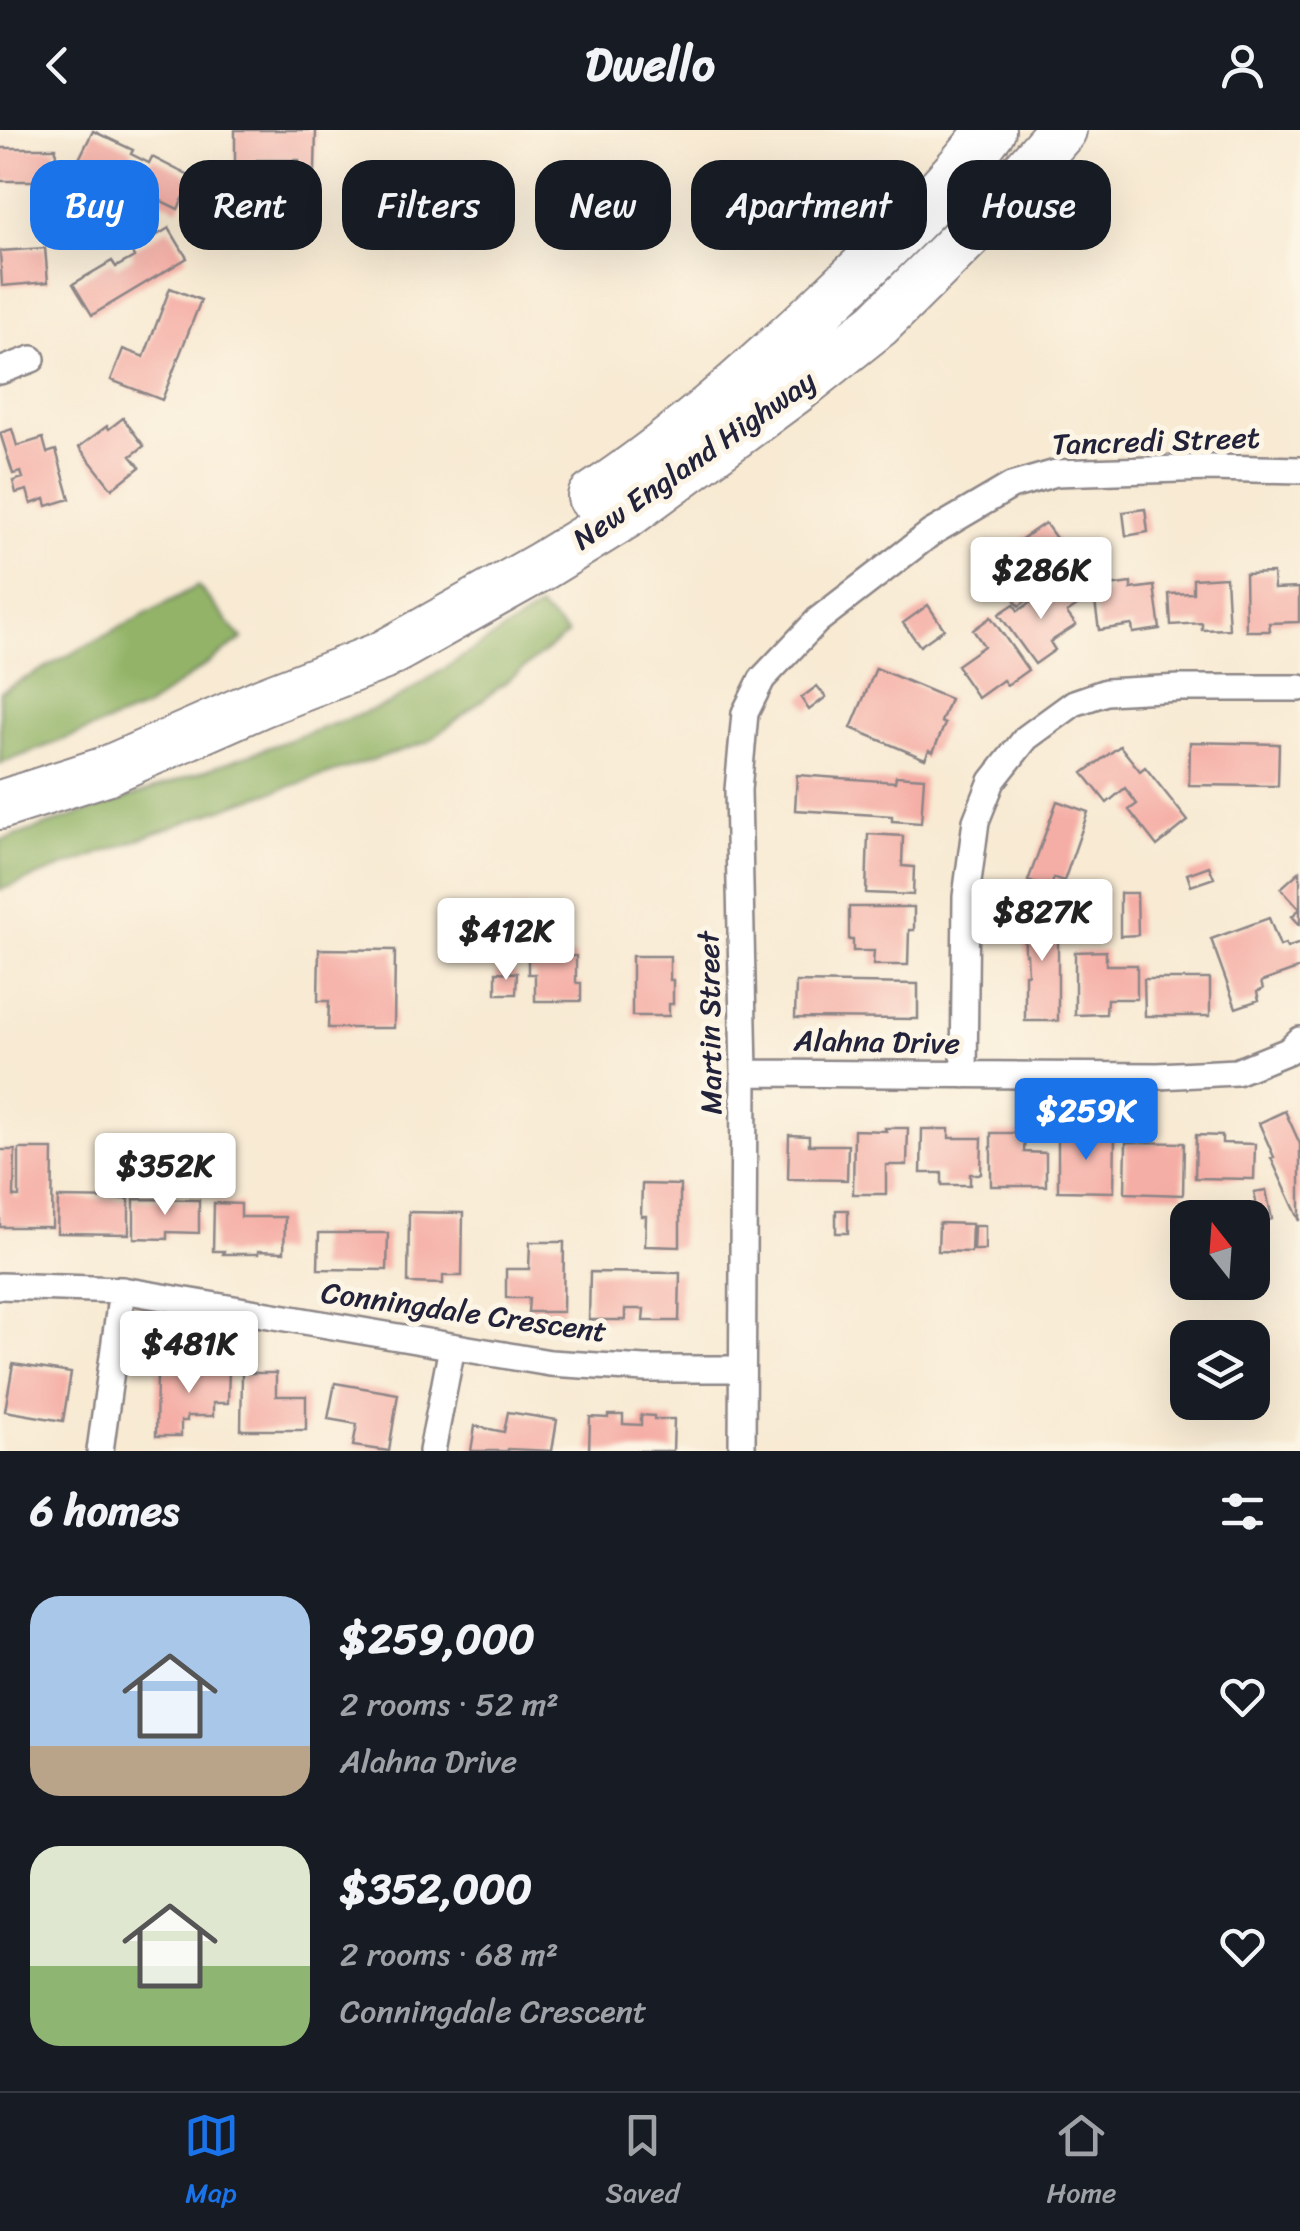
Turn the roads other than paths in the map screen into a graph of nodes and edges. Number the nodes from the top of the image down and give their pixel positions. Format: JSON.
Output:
{"nodes":[{"id":1,"x":992,"y":130,"type":"edge"},
{"id":2,"x":1016,"y":130,"type":"edge"},
{"id":3,"x":1062,"y":130,"type":"edge"},
{"id":4,"x":32,"y":359,"type":"dead end"},
{"id":5,"x":0,"y":371,"type":"edge"},
{"id":6,"x":800,"y":386,"type":"junction"},
{"id":7,"x":1300,"y":470,"type":"edge"},
{"id":8,"x":818,"y":620,"type":"joint"},
{"id":9,"x":1300,"y":688,"type":"edge"},
{"id":10,"x":263,"y":702,"type":"junction"},
{"id":11,"x":0,"y":805,"type":"edge"},
{"id":12,"x":1300,"y":1040,"type":"edge"},
{"id":13,"x":744,"y":1073,"type":"junction"},
{"id":14,"x":964,"y":1075,"type":"junction"},
{"id":15,"x":0,"y":1286,"type":"edge"},
{"id":16,"x":122,"y":1290,"type":"junction"},
{"id":17,"x":452,"y":1347,"type":"junction"},
{"id":18,"x":742,"y":1369,"type":"junction"},
{"id":19,"x":100,"y":1451,"type":"edge"},
{"id":20,"x":432,"y":1451,"type":"edge"},
{"id":21,"x":742,"y":1451,"type":"edge"}],
"edges":[{"from":1,"to":10,"type":"highway","name":"New England Highway"},
{"from":2,"to":6,"type":"highway"},
{"from":3,"to":6,"type":"highway","name":"New England Highway"},
{"from":4,"to":5,"type":"street"},
{"from":6,"to":10,"type":"highway","name":"New England Highway"},
{"from":7,"to":8,"type":"street","name":"Tancredi Street"},
{"from":8,"to":13,"type":"street","name":"Martin Street"},
{"from":9,"to":14,"type":"street"},
{"from":10,"to":11,"type":"highway","name":"New England Highway"},
{"from":12,"to":14,"type":"street","name":"Alahna Drive"},
{"from":13,"to":14,"type":"street","name":"Alahna Drive"},
{"from":13,"to":18,"type":"street","name":"Martin Street"},
{"from":15,"to":16,"type":"street","name":"Conningdale Crescent"},
{"from":16,"to":17,"type":"street","name":"Conningdale Crescent"},
{"from":16,"to":19,"type":"street"},
{"from":17,"to":18,"type":"street","name":"Conningdale Crescent"},
{"from":17,"to":20,"type":"street"},
{"from":18,"to":21,"type":"street","name":"Martin Street"}]}
